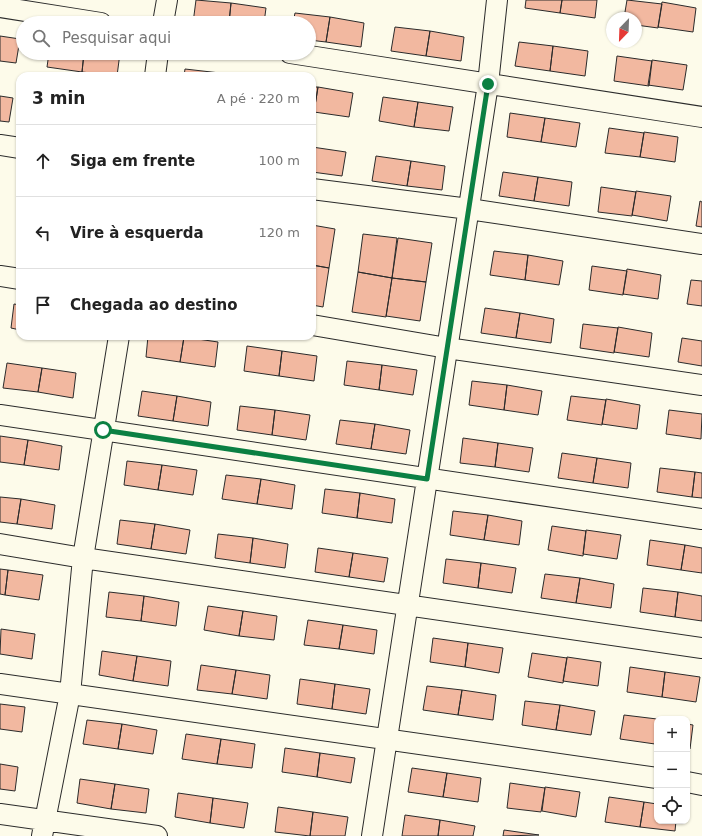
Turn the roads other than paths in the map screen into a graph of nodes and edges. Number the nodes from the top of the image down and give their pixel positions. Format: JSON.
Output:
{"nodes":[{"id":1,"x":167,"y":0,"type":"edge"},
{"id":2,"x":497,"y":0,"type":"edge"},
{"id":3,"x":0,"y":7,"type":"edge"},
{"id":4,"x":57,"y":16,"type":"edge"},
{"id":5,"x":164,"y":16,"type":"edge"},
{"id":6,"x":316,"y":57,"type":"edge"},
{"id":7,"x":157,"y":60,"type":"edge"},
{"id":8,"x":156,"y":72,"type":"edge"},
{"id":9,"x":488,"y":84,"type":"junction"},
{"id":10,"x":702,"y":117,"type":"edge"},
{"id":11,"x":0,"y":145,"type":"edge"},
{"id":12,"x":16,"y":147,"type":"edge"},
{"id":13,"x":316,"y":190,"type":"edge"},
{"id":14,"x":469,"y":209,"type":"junction"},
{"id":15,"x":702,"y":244,"type":"edge"},
{"id":16,"x":0,"y":276,"type":"edge"},
{"id":17,"x":16,"y":278,"type":"edge"},
{"id":18,"x":316,"y":326,"type":"edge"},
{"id":19,"x":118,"y":340,"type":"edge"},
{"id":20,"x":447,"y":348,"type":"junction"},
{"id":21,"x":702,"y":385,"type":"edge"},
{"id":22,"x":0,"y":415,"type":"edge"},
{"id":23,"x":103,"y":430,"type":"junction"},
{"id":24,"x":427,"y":479,"type":"junction"},
{"id":25,"x":702,"y":519,"type":"edge"},
{"id":26,"x":0,"y":544,"type":"edge"},
{"id":27,"x":83,"y":558,"type":"junction"},
{"id":28,"x":408,"y":605,"type":"junction"},
{"id":29,"x":702,"y":648,"type":"edge"},
{"id":30,"x":0,"y":684,"type":"edge"},
{"id":31,"x":70,"y":694,"type":"junction"},
{"id":32,"x":387,"y":739,"type":"junction"},
{"id":33,"x":654,"y":778,"type":"edge"},
{"id":34,"x":690,"y":783,"type":"edge"},
{"id":35,"x":702,"y":785,"type":"edge"},
{"id":36,"x":0,"y":814,"type":"edge"},
{"id":37,"x":44,"y":828,"type":"edge"},
{"id":38,"x":157,"y":836,"type":"edge"},
{"id":39,"x":372,"y":836,"type":"edge"}],
"edges":[{"from":1,"to":5,"type":"street"},
{"from":2,"to":9,"type":"street"},
{"from":3,"to":4,"type":"street"},
{"from":6,"to":9,"type":"street"},
{"from":7,"to":8,"type":"street"},
{"from":9,"to":10,"type":"street"},
{"from":9,"to":14,"type":"street"},
{"from":11,"to":12,"type":"street"},
{"from":13,"to":14,"type":"street"},
{"from":14,"to":15,"type":"street"},
{"from":14,"to":20,"type":"street"},
{"from":16,"to":17,"type":"street"},
{"from":18,"to":20,"type":"street"},
{"from":19,"to":23,"type":"street"},
{"from":20,"to":21,"type":"street"},
{"from":20,"to":24,"type":"street"},
{"from":22,"to":23,"type":"street"},
{"from":23,"to":24,"type":"street"},
{"from":23,"to":27,"type":"street"},
{"from":24,"to":25,"type":"street"},
{"from":24,"to":28,"type":"street"},
{"from":26,"to":27,"type":"street"},
{"from":27,"to":28,"type":"street"},
{"from":27,"to":31,"type":"street"},
{"from":28,"to":29,"type":"street"},
{"from":28,"to":32,"type":"street"},
{"from":30,"to":31,"type":"street"},
{"from":31,"to":32,"type":"street"},
{"from":31,"to":37,"type":"street"},
{"from":32,"to":33,"type":"street"},
{"from":32,"to":39,"type":"street"},
{"from":34,"to":35,"type":"street"},
{"from":36,"to":37,"type":"street"},
{"from":37,"to":38,"type":"street"}]}
